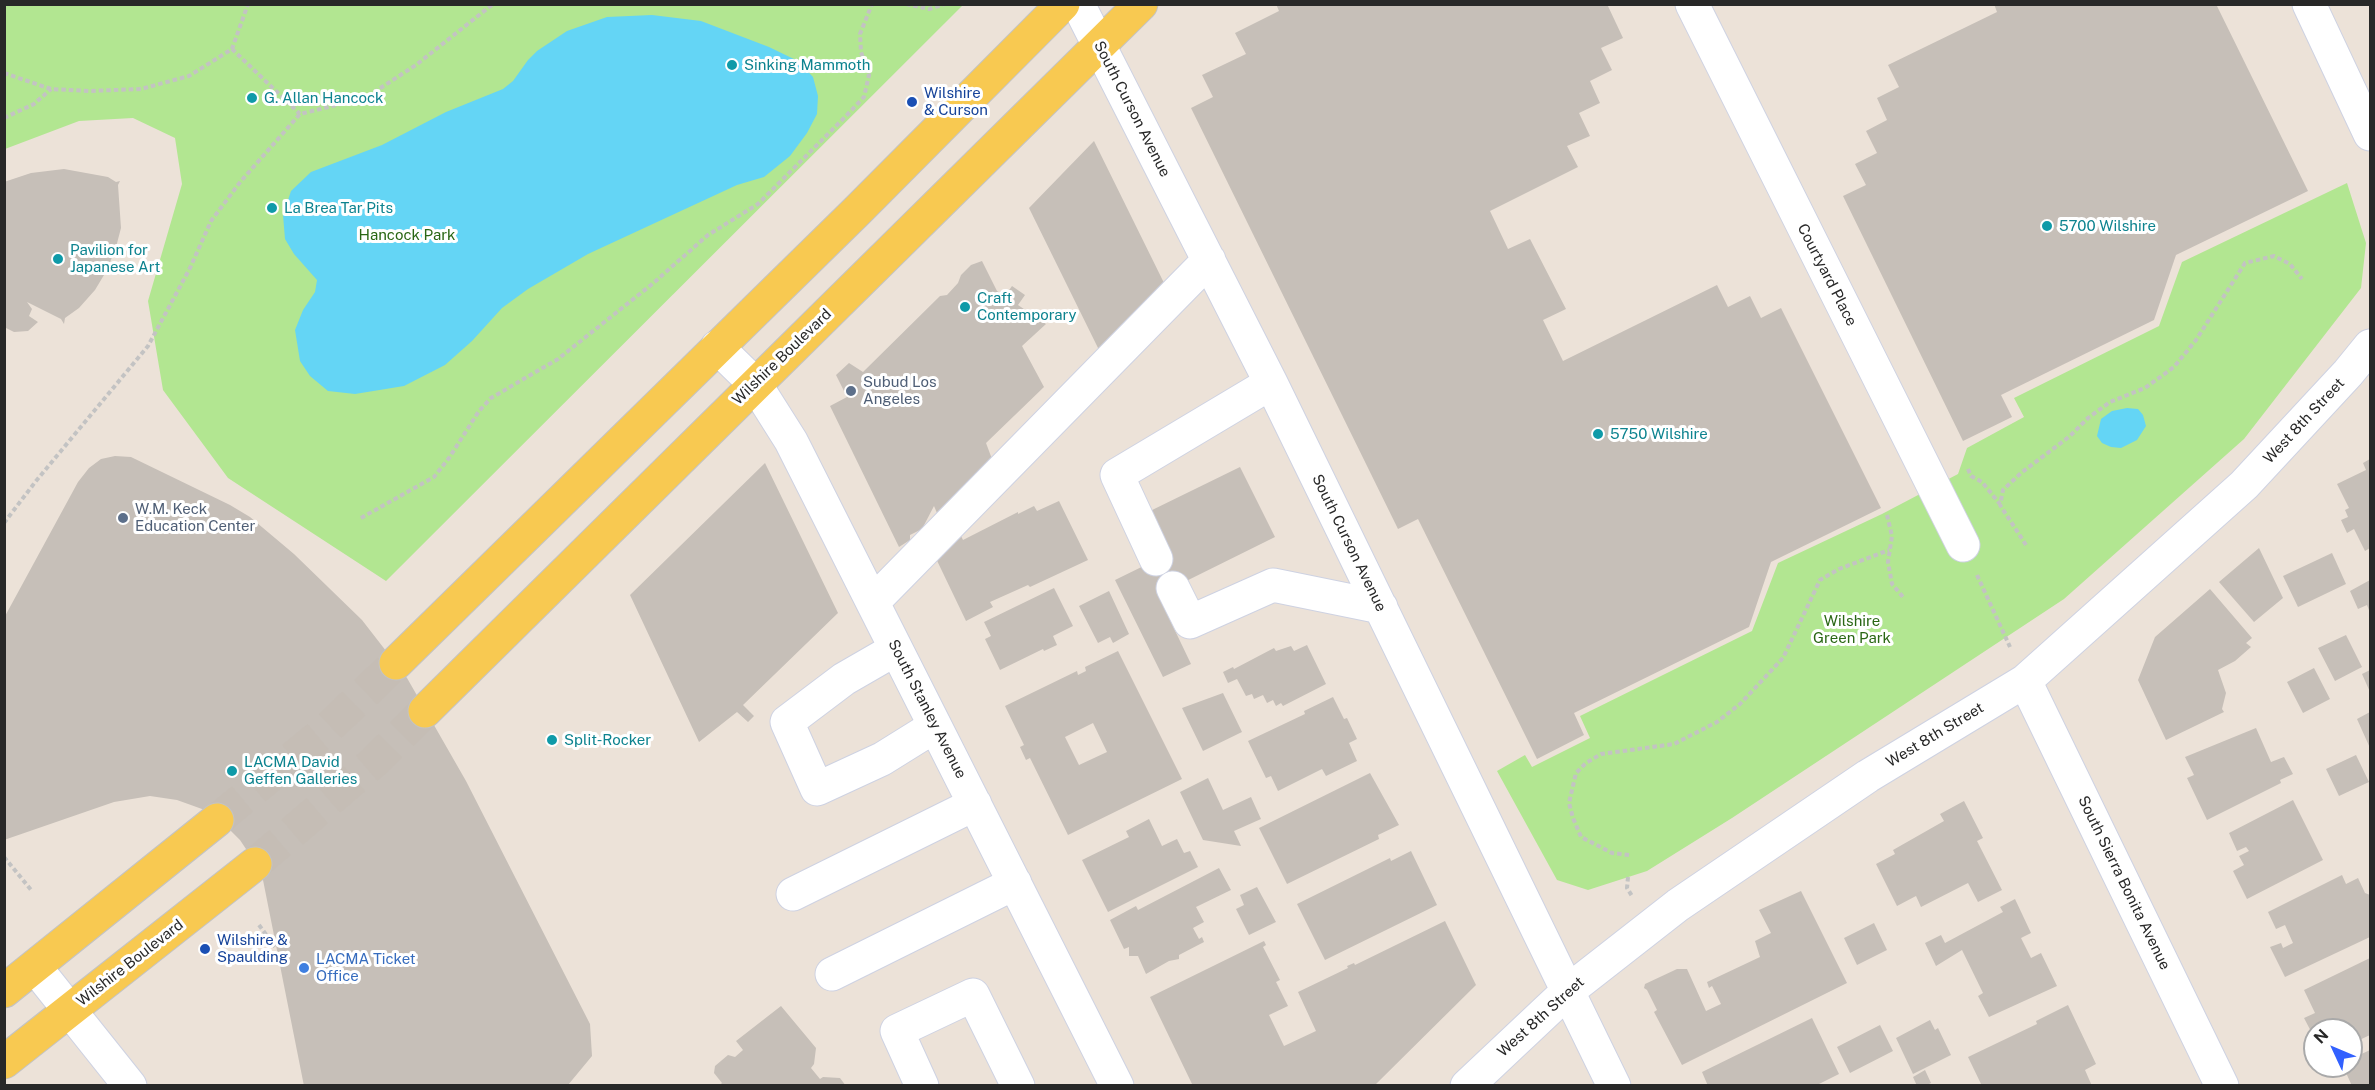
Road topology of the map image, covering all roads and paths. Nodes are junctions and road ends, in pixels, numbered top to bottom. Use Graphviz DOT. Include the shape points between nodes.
graph roads {
  1 [pos="248,4"];
  2 [pos="494,4"];
  3 [pos="872,4"];
  4 [pos="906,4"];
  5 [pos="945,4"];
  6 [pos="1063,4"];
  7 [pos="1078,4"];
  8 [pos="1141,4"];
  9 [pos="1692,4"];
  10 [pos="2309,4"];
  11 [pos="1099,45"];
  12 [pos="232,49"];
  13 [pos="4,73"];
  14 [pos="51,89"];
  15 [pos="300,114"];
  16 [pos="4,118"];
  17 [pos="2370,134"];
  18 [pos="1209,260"];
  19 [pos="2302,279"];
  20 [pos="717,346"];
  21 [pos="2370,346"];
  22 [pos="1271,383"];
  23 [pos="755,384"];
  24 [pos="1968,469"];
  25 [pos="2000,505"];
  26 [pos="1887,515"];
  27 [pos="361,518"];
  28 [pos="4,523"];
  29 [pos="1963,544"];
  30 [pos="2026,545"];
  31 [pos="1889,550"];
  32 [pos="1156,559"];
  33 [pos="1173,588"];
  34 [pos="1903,597"];
  35 [pos="873,602"];
  36 [pos="1381,607"];
  37 [pos="896,649"];
  38 [pos="396,663"];
  39 [pos="2025,681"];
  40 [pos="425,711"];
  41 [pos="935,726"];
  42 [pos="975,804"];
  43 [pos="217,820"];
  44 [pos="1629,855"];
  45 [pos="4,858"];
  46 [pos="255,864"];
  47 [pos="1015,883"];
  48 [pos="32,891"];
  49 [pos="793,894"];
  50 [pos="259,925"];
  51 [pos="276,948"];
  52 [pos="35,967"];
  53 [pos="832,974"];
  54 [pos="4,991"];
  55 [pos="1568,991"];
  56 [pos="70,1011"];
  57 [pos="4,1062"];
  58 [pos="130,1086"];
  59 [pos="922,1086"];
  60 [pos="1018,1086"];
  61 [pos="1117,1086"];
  62 [pos="1467,1086"];
  63 [pos="1614,1086"];
  64 [pos="2222,1086"];
  1 -- 12 [label="path"];
  2 -- 15 [label="path" via="416,65 365,98"];
  3 -- 27 [label="path" via="860,34 869,75 864,98 758,204 708,236 558,359 491,398 434,477"];
  4 -- 5 [label="path" via="929,9"];
  6 -- 20 [label="main road"];
  7 -- 11 [label="street, South Curson Avenue"];
  8 -- 11 [label="main road, Wilshire Boulevard"];
  9 -- 29 [label="street, Courtyard Place"];
  10 -- 17 [label="street"];
  11 -- 18 [label="street, South Curson Avenue"];
  11 -- 23 [label="main road, Wilshire Boulevard"];
  12 -- 14 [label="path" via="189,76 141,89"];
  12 -- 15 [label="path"];
  13 -- 14 [label="path"];
  14 -- 16 [label="path" via="34,104"];
  15 -- 28 [label="path" via="211,221 148,346"];
  18 -- 22 [label="street, South Curson Avenue"];
  18 -- 35 [label="street"];
  19 -- 25 [label="path" via="2290,264 2274,256 2245,263 2174,367 2145,388 2110,402 2088,418 2015,478 2003,490"];
  20 -- 23 [label="street, South Stanley Avenue"];
  20 -- 38 [label="main road"];
  21 -- 39 [label="street, West 8th Street" via="2244,485"];
  22 -- 32 [label="street" via="1117,475"];
  22 -- 36 [label="street, South Curson Avenue"];
  23 -- 35 [label="street, South Stanley Avenue" via="791,441"];
  23 -- 40 [label="main road, Wilshire Boulevard"];
  24 -- 25 [label="path"];
  25 -- 30 [label="path"];
  26 -- 31 [label="path" via="1892,536"];
  29 -- 39 [label="path"];
  31 -- 34 [label="path" via="1892,584"];
  31 -- 44 [label="path" via="1820,580 1783,658 1740,704 1717,722 1674,744 1601,754 1576,773 1569,803 1581,837 1612,853"];
  33 -- 36 [label="street" via="1190,622 1273,585"];
  35 -- 37 [label="street, South Stanley Avenue"];
  36 -- 55 [label="street, South Curson Avenue"];
  37 -- 41 [label="street, South Stanley Avenue"];
  37 -- 41 [label="street" via="844,679 787,722 817,789 882,759"];
  39 -- 55 [label="street, West 8th Street" via="1849,789 1678,905"];
  39 -- 64 [label="street, South Sierra Bonita Avenue"];
  41 -- 42 [label="street, South Stanley Avenue"];
  42 -- 47 [label="street, South Stanley Avenue"];
  42 -- 49 [label="street"];
  43 -- 52 [label="main road"];
  45 -- 48 [label="path"];
  46 -- 56 [label="main road, Wilshire Boulevard"];
  47 -- 53 [label="street"];
  47 -- 61 [label="street, South Stanley Avenue"];
  50 -- 51 [label="path"];
  52 -- 54 [label="main road"];
  52 -- 56 [label="street"];
  55 -- 62 [label="street, West 8th Street"];
  55 -- 63 [label="street, South Curson Avenue"];
  56 -- 57 [label="main road, Wilshire Boulevard"];
  56 -- 58 [label="street"];
  59 -- 60 [label="street" via="897,1031 973,994"];
}
